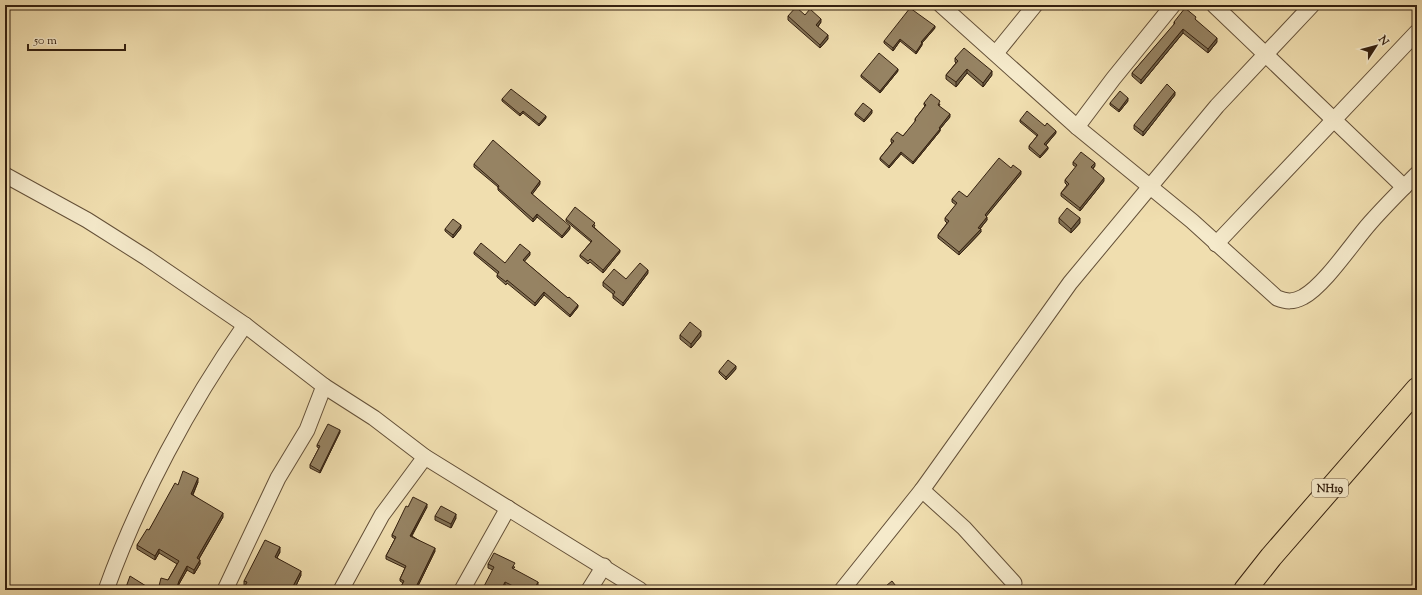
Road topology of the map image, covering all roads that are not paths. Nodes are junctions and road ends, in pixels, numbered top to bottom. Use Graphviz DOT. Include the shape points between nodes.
graph roads {
  1 [pos="941,5"];
  2 [pos="1035,5"];
  3 [pos="1173,5"];
  4 [pos="1214,5"];
  5 [pos="1312,5"];
  6 [pos="1417,32"];
  7 [pos="996,53"];
  8 [pos="1265,54"];
  9 [pos="1334,121"];
  10 [pos="1078,126"];
  11 [pos="1417,174"];
  12 [pos="5,175"];
  13 [pos="1150,185"];
  14 [pos="1404,187"];
  15 [pos="1216,244"];
  16 [pos="245,325"];
  17 [pos="324,386"];
  18 [pos="1417,389"];
  19 [pos="425,457"];
  20 [pos="922,490"];
  21 [pos="508,508"];
  22 [pos="604,566"];
  23 [pos="1014,588"];
  24 [pos="106,590"];
  25 [pos="225,590"];
  26 [pos="341,590"];
  27 [pos="462,590"];
  28 [pos="589,590"];
  29 [pos="640,590"];
  30 [pos="842,590"];
  31 [pos="1245,590"];
  1 -- 7 [label="street"];
  2 -- 7 [label="street"];
  3 -- 10 [label="street"];
  4 -- 8 [label="street"];
  5 -- 8 [label="street"];
  6 -- 9 [label="street"];
  7 -- 10 [label="street"];
  8 -- 9 [label="street"];
  8 -- 13 [label="street"];
  9 -- 14 [label="street"];
  9 -- 15 [label="street"];
  10 -- 13 [label="street"];
  11 -- 14 [label="street"];
  12 -- 16 [label="street" via="87,220"];
  13 -- 15 [label="street"];
  13 -- 20 [label="street" via="1070,283"];
  14 -- 15 [label="street" via="1370,222 1318,285 1294,301 1285,302 1277,298"];
  16 -- 17 [label="street"];
  16 -- 24 [label="street" via="173,443 122,544"];
  17 -- 19 [label="street" via="374,418"];
  17 -- 25 [label="street" via="307,430 278,478"];
  18 -- 31 [label="highway, NH19"];
  19 -- 21 [label="street"];
  19 -- 26 [label="street" via="382,515"];
  20 -- 23 [label="street" via="964,528"];
  20 -- 30 [label="street"];
  21 -- 22 [label="street"];
  21 -- 27 [label="street"];
  22 -- 28 [label="street"];
  22 -- 29 [label="street"];
}
